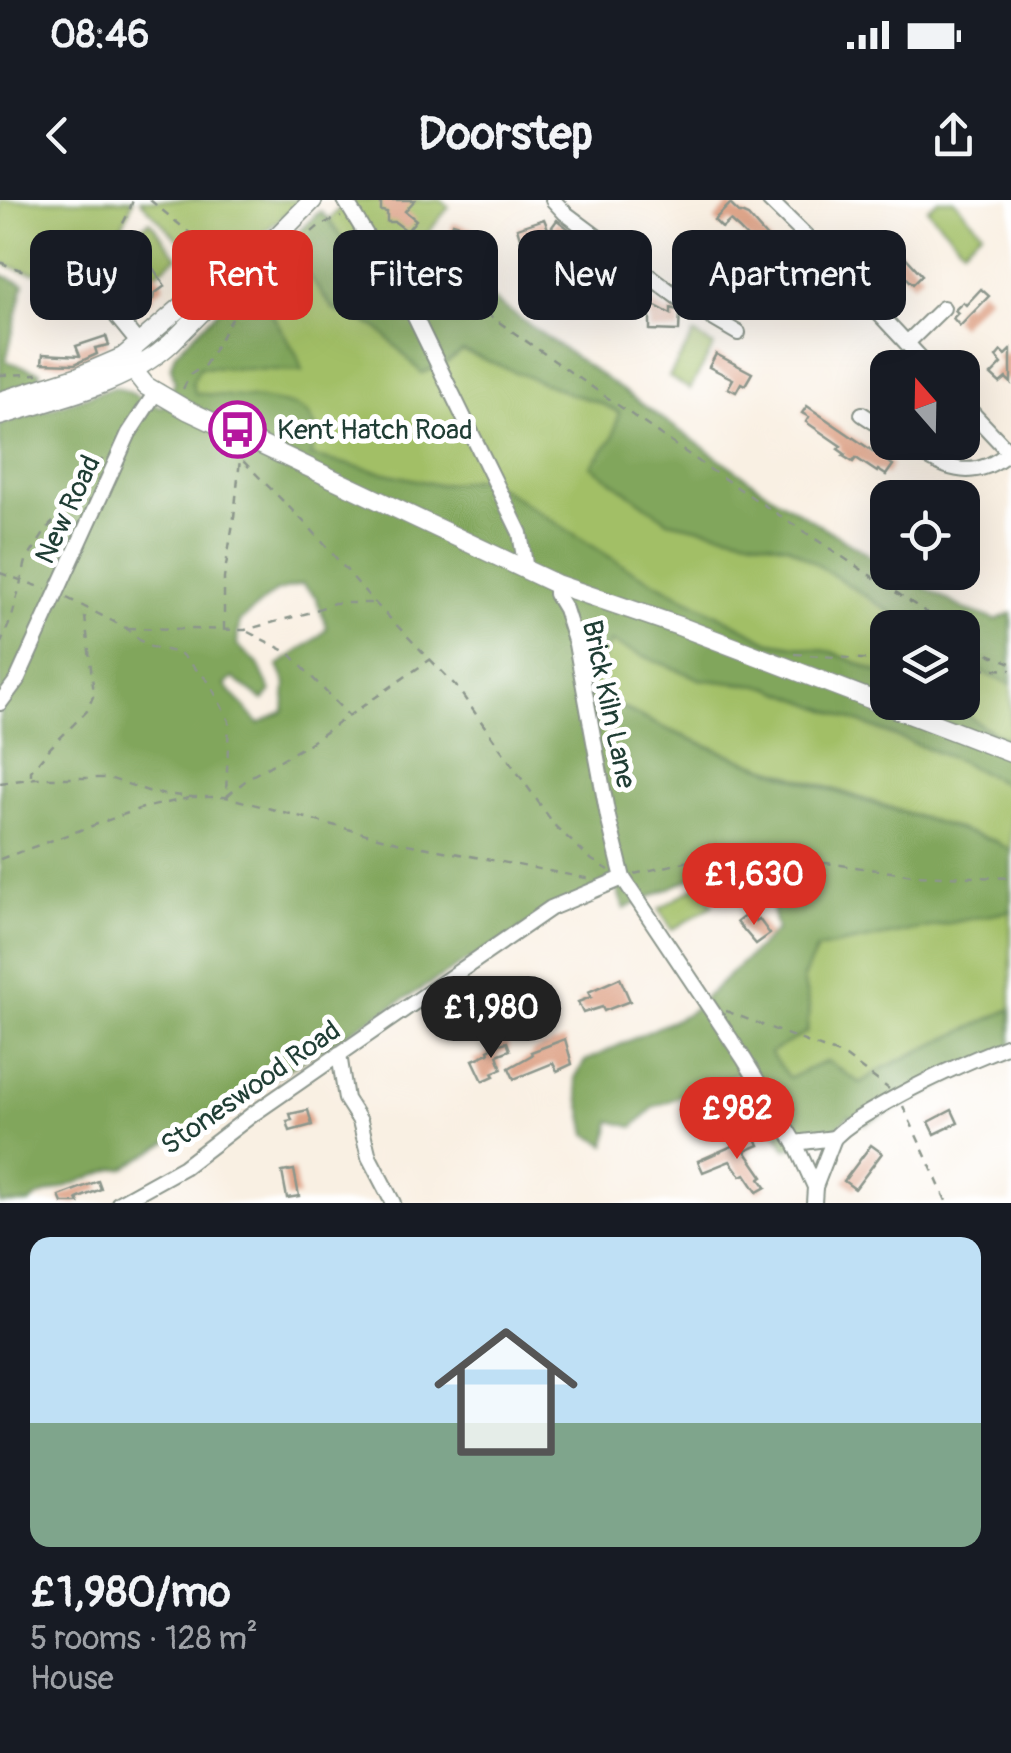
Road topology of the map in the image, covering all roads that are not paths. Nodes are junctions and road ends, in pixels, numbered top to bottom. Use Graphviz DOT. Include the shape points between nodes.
graph roads {
  1 [pos="311,200"];
  2 [pos="345,200"];
  3 [pos="553,200"];
  4 [pos="769,200"];
  5 [pos="942,308"];
  6 [pos="120,320"];
  7 [pos="738,333"];
  8 [pos="907,343"];
  9 [pos="913,350"];
  10 [pos="136,357"];
  11 [pos="159,392"];
  12 [pos="0,401"];
  13 [pos="862,414"];
  14 [pos="0,416"];
  15 [pos="870,419"];
  16 [pos="980,421"];
  17 [pos="935,460"];
  18 [pos="526,570"];
  19 [pos="556,584"];
  20 [pos="0,704"];
  21 [pos="1011,753"];
  22 [pos="616,880"];
  23 [pos="1011,1044"];
  24 [pos="340,1054"];
  25 [pos="834,1138"];
  26 [pos="796,1143"];
  27 [pos="815,1195"];
  28 [pos="119,1203"];
  29 [pos="393,1203"];
  1 -- 10 [label="main road"];
  1 -- 10 [label="main road" via="170,344"];
  2 -- 18 [label="street" via="410,307 520,532"];
  3 -- 7 [label="street" via="680,298"];
  4 -- 8 [label="street"];
  5 -- 8 [label="street"];
  6 -- 10 [label="street" via="135,338"];
  8 -- 9 [label="street"];
  10 -- 11 [label="main road"];
  10 -- 12 [label="main road"];
  10 -- 14 [label="main road" via="113,380"];
  11 -- 18 [label="main road"];
  11 -- 20 [label="street, New Road" via="130,433"];
  13 -- 15 [label="street"];
  16 -- 17 [label="street" via="1009,452 996,464 970,472"];
  18 -- 19 [label="main road"];
  19 -- 21 [label="main road"];
  19 -- 22 [label="street, Brick Kiln Lane" via="576,644"];
  22 -- 24 [label="street, Stoneswood Road" via="552,908"];
  22 -- 26 [label="street, Brick Kiln Lane"];
  23 -- 25 [label="street" via="954,1066"];
  24 -- 28 [label="street, Stoneswood Road" via="184,1167"];
  24 -- 29 [label="street" via="346,1099"];
  25 -- 26 [label="street"];
  25 -- 27 [label="street"];
  26 -- 27 [label="street, Brick Kiln Lane"];
}
